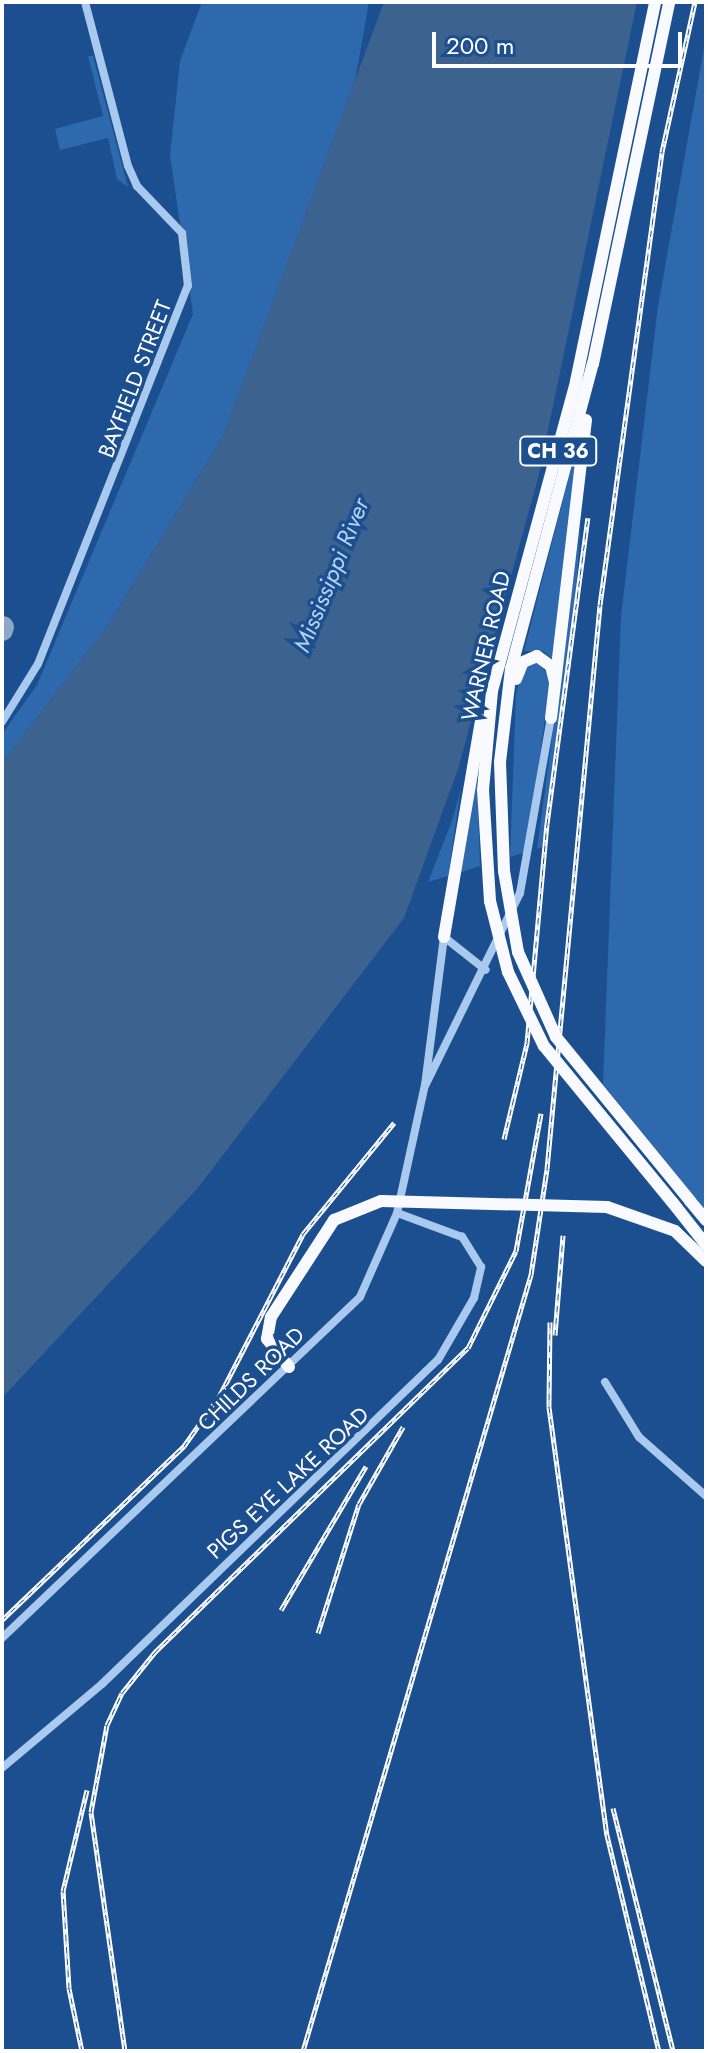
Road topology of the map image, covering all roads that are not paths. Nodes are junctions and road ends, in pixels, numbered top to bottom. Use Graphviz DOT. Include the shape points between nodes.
graph roads {
  1 [pos="85,2"];
  2 [pos="655,2"];
  3 [pos="669,2"];
  4 [pos="593,364"];
  5 [pos="504,636"];
  6 [pos="551,718"];
  7 [pos="2,722"];
  8 [pos="501,744"];
  9 [pos="444,937"];
  10 [pos="486,970"];
  11 [pos="425,1085"];
  12 [pos="397,1213"];
  13 [pos="706,1220"];
  14 [pos="706,1245"];
  15 [pos="706,1261"];
  16 [pos="289,1367"];
  17 [pos="605,1382"];
  18 [pos="706,1496"];
  19 [pos="2,1638"];
  20 [pos="2,1768"];
  1 -- 7 [label="street, BAYFIELD STREET" via="132,179 182,233 188,286 38,664"];
  2 -- 5 [label="highway, WARNER ROAD / CH 36" via="576,381"];
  3 -- 4 [label="highway, WARNER ROAD / CH 36"];
  4 -- 6 [label="highway"];
  4 -- 8 [label="highway, WARNER ROAD / CH 36" via="519,632"];
  5 -- 9 [label="highway" via="477,739"];
  5 -- 14 [label="highway, WARNER ROAD / CH 36, bridge" via="483,770 490,901 508,972 544,1046"];
  6 -- 8 [label="highway" via="554,672 543,658 530,657 518,671"];
  6 -- 10 [label="street, CHILDS ROAD" via="529,862"];
  8 -- 13 [label="highway, WARNER ROAD / CH 36, bridge" via="504,871 518,952 556,1037"];
  9 -- 10 [label="street"];
  9 -- 11 [label="street, CHILDS ROAD"];
  10 -- 11 [label="street, CHILDS ROAD"];
  11 -- 12 [label="street, CHILDS ROAD"];
  12 -- 16 [label="street, CHILDS ROAD" via="360,1297"];
  12 -- 20 [label="street, PIGS EYE LAKE ROAD" via="462,1237 481,1267 474,1298 438,1360 102,1684"];
  15 -- 16 [label="highway, bridge" via="675,1231 619,1208 381,1201 334,1220 271,1317 267,1339"];
  16 -- 19 [label="street, CHILDS ROAD"];
  17 -- 18 [label="street" via="639,1437"];
}
